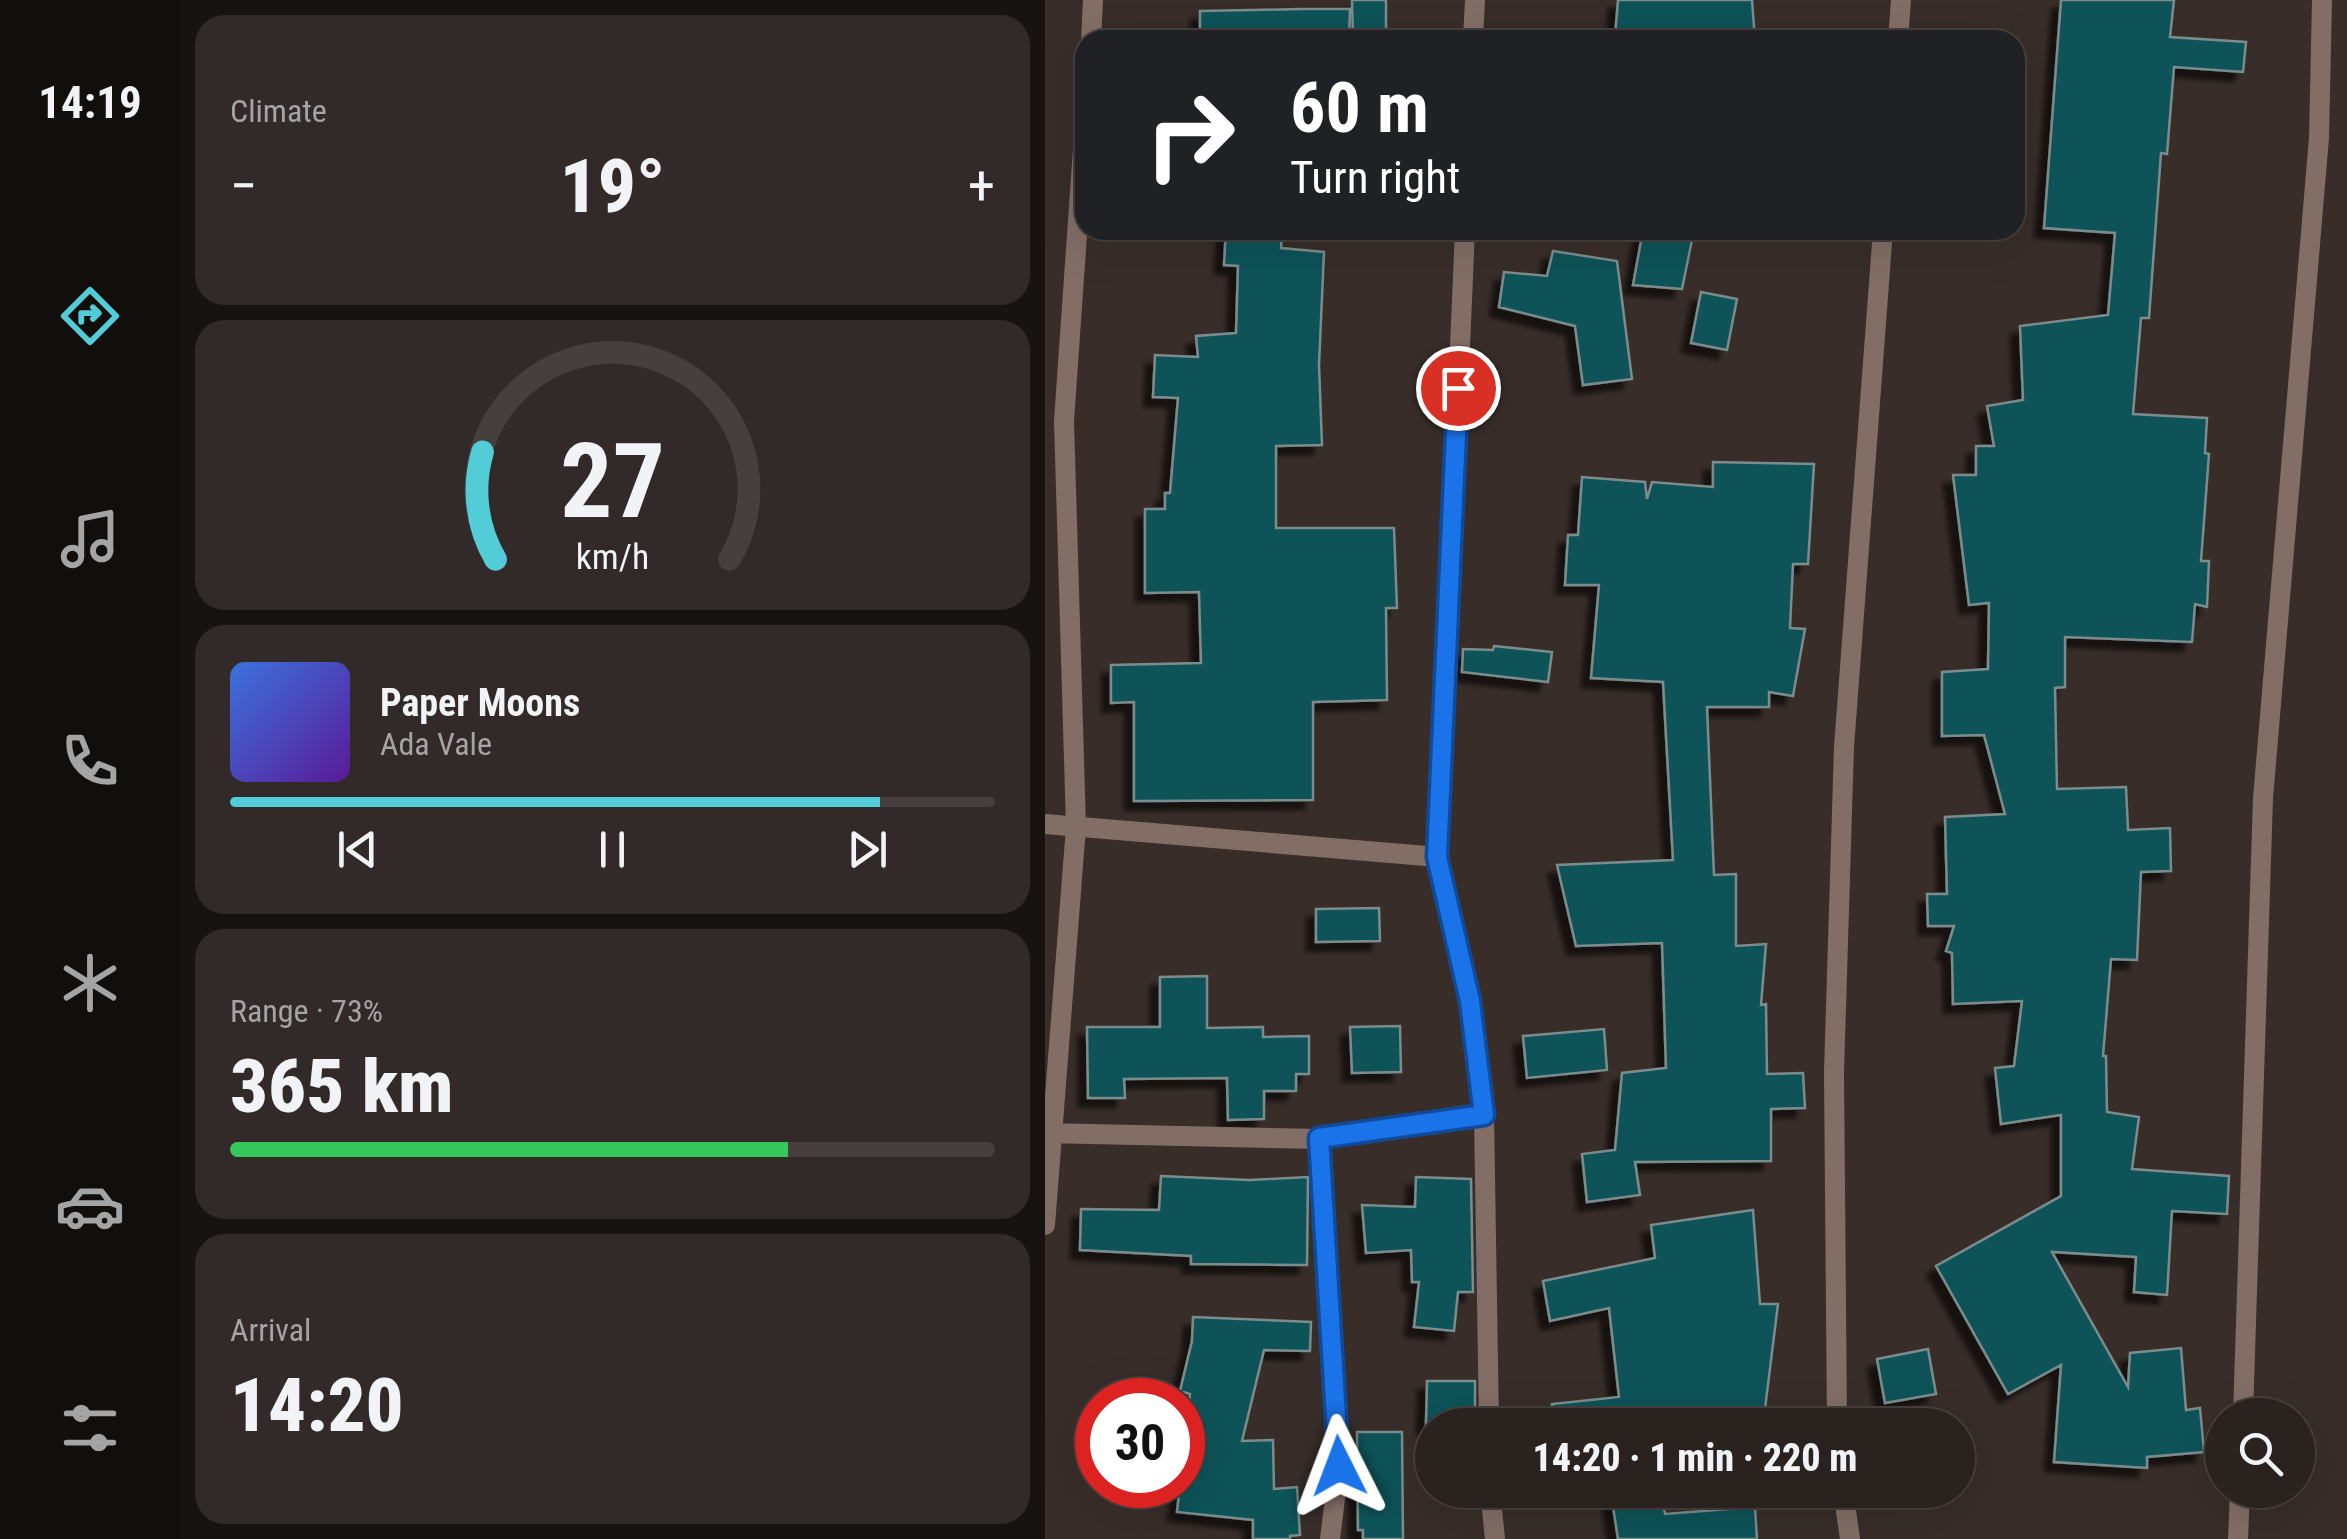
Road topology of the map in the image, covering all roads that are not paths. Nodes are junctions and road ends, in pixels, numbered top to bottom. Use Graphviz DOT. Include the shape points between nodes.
graph roads {
  1 [pos="1093,0"];
  2 [pos="1475,0"];
  3 [pos="1901,0"];
  4 [pos="2321,0"];
  5 [pos="1092,30"];
  6 [pos="1474,30"];
  7 [pos="1899,30"];
  8 [pos="1075,217"];
  9 [pos="1465,240"];
  10 [pos="1882,240"];
  11 [pos="1054,420"];
  12 [pos="1045,824"];
  13 [pos="1076,827"];
  14 [pos="1437,857"];
  15 [pos="1484,1115"];
  16 [pos="1047,1133"];
  17 [pos="1319,1138"];
  18 [pos="1045,1225"];
  19 [pos="2244,1398"];
  20 [pos="1489,1408"];
  21 [pos="1837,1408"];
  22 [pos="1492,1508"];
  23 [pos="1846,1508"];
  24 [pos="2239,1508"];
  25 [pos="1330,1539"];
  26 [pos="1495,1539"];
  27 [pos="1850,1539"];
  28 [pos="2238,1539"];
  1 -- 5 [label="street"];
  2 -- 6 [label="street"];
  3 -- 7 [label="street"];
  4 -- 19 [label="street" via="2319,138 2263,798"];
  8 -- 11 [label="street"];
  9 -- 14 [label="street"];
  10 -- 21 [label="street" via="1845,747 1834,1072"];
  11 -- 13 [label="street"];
  12 -- 13 [label="street"];
  13 -- 14 [label="street"];
  13 -- 16 [label="street"];
  14 -- 15 [label="street" via="1470,1001"];
  15 -- 17 [label="street"];
  15 -- 20 [label="street"];
  16 -- 17 [label="street"];
  16 -- 18 [label="street"];
  17 -- 25 [label="street" via="1339,1466"];
  22 -- 26 [label="street"];
  23 -- 27 [label="street"];
  24 -- 28 [label="street"];
}
